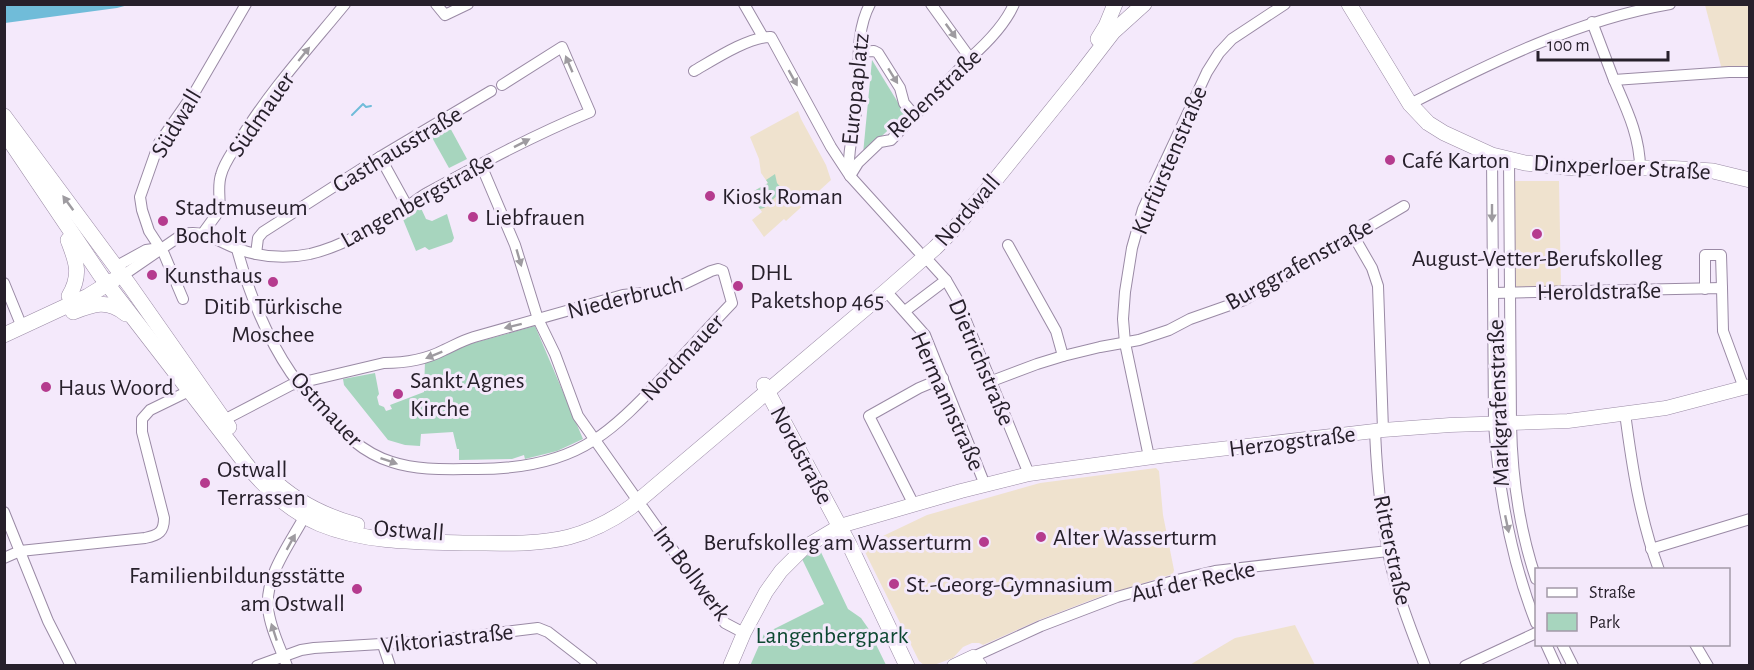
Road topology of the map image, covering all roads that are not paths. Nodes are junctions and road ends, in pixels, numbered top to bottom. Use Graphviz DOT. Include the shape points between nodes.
graph roads {
  1 [pos="246,4"];
  2 [pos="345,4"];
  3 [pos="436,4"];
  4 [pos="468,4"];
  5 [pos="744,4"];
  6 [pos="870,4"];
  7 [pos="931,4"];
  8 [pos="1014,4"];
  9 [pos="1115,4"];
  10 [pos="1126,4"];
  11 [pos="1285,4"];
  12 [pos="1349,4"];
  13 [pos="1670,4"];
  14 [pos="1143,5"];
  15 [pos="1655,6"];
  16 [pos="1592,22"];
  17 [pos="767,37"];
  18 [pos="860,52"];
  19 [pos="970,58"];
  20 [pos="694,71"];
  21 [pos="1749,72"];
  22 [pos="1614,80"];
  23 [pos="502,85"];
  24 [pos="491,91"];
  25 [pos="1410,104"];
  26 [pos="4,116"];
  27 [pos="915,116"];
  28 [pos="4,132"];
  29 [pos="1492,155"];
  30 [pos="380,157"];
  31 [pos="1509,159"];
  32 [pos="481,165"];
  33 [pos="1640,168"];
  34 [pos="850,176"];
  35 [pos="1749,180"];
  36 [pos="407,206"];
  37 [pos="1404,206"];
  38 [pos="58,214"];
  39 [pos="203,233"];
  40 [pos="1353,235"];
  41 [pos="1008,245"];
  42 [pos="160,248"];
  43 [pos="237,249"];
  44 [pos="1509,249"];
  45 [pos="1493,250"];
  46 [pos="256,254"];
  47 [pos="921,254"];
  48 [pos="711,271"];
  49 [pos="111,276"];
  50 [pos="945,280"];
  51 [pos="4,283"];
  52 [pos="1722,288"];
  53 [pos="1705,289"];
  54 [pos="886,291"];
  55 [pos="1494,293"];
  56 [pos="1511,293"];
  57 [pos="69,296"];
  58 [pos="183,299"];
  59 [pos="905,311"];
  60 [pos="538,320"];
  61 [pos="135,321"];
  62 [pos="29,324"];
  63 [pos="4,335"];
  64 [pos="1125,343"];
  65 [pos="1063,356"];
  66 [pos="943,378"];
  67 [pos="992,381"];
  68 [pos="298,382"];
  69 [pos="1747,387"];
  70 [pos="766,388"];
  71 [pos="189,391"];
  72 [pos="1625,414"];
  73 [pos="224,420"];
  74 [pos="1494,424"];
  75 [pos="1511,424"];
  76 [pos="1379,430"];
  77 [pos="595,440"];
  78 [pos="1149,457"];
  79 [pos="1029,474"];
  80 [pos="985,485"];
  81 [pos="638,501"];
  82 [pos="914,505"];
  83 [pos="307,511"];
  84 [pos="4,512"];
  85 [pos="1749,519"];
  86 [pos="840,526"];
  87 [pos="1651,549"];
  88 [pos="20,551"];
  89 [pos="1388,551"];
  90 [pos="4,558"];
  91 [pos="1658,568"];
  92 [pos="1535,576"];
  93 [pos="1535,620"];
  94 [pos="744,633"];
  95 [pos="1535,633"];
  96 [pos="383,645"];
  97 [pos="1546,646"];
  98 [pos="1563,646"];
  99 [pos="1696,646"];
  100 [pos="285,661"];
  101 [pos="977,661"];
  102 [pos="71,666"];
  103 [pos="257,666"];
  104 [pos="390,666"];
  105 [pos="592,666"];
  106 [pos="730,666"];
  107 [pos="907,666"];
  108 [pos="954,666"];
  109 [pos="1425,666"];
  110 [pos="1465,666"];
  111 [pos="1556,666"];
  112 [pos="1573,666"];
  113 [pos="1708,666"];
  1 -- 42 [label="street, Südwall" via="196,90 159,143 146,179 140,197 142,210"];
  39 -- 2 [label="street, Südmauer, one-way" via="219,211 220,177 244,132"];
  3 -- 4 [label="street" via="445,15"];
  5 -- 17 [label="street, Dietrichstraße"];
  6 -- 18 [label="street, Europaplatz" via="860,29"];
  7 -- 19 [label="street, one-way"];
  8 -- 19 [label="street, Rebenstraße" via="991,38"];
  9 -- 47 [label="main road, Nordwall" via="1089,51"];
  10 -- 14 [label="main road"];
  11 -- 64 [label="street, Kurfürstenstraße" via="1232,39 1207,72 1143,209 1125,292"];
  12 -- 25 [label="main road, Dinxperloer Straße"];
  13 -- 15 [label="street"];
  14 -- 47 [label="main road, Nordwall" via="1113,32 953,230"];
  15 -- 16 [label="street"];
  16 -- 22 [label="street"];
  16 -- 25 [label="street" via="1542,41"];
  17 -- 20 [label="street" via="723,54"];
  17 -- 34 [label="street, Dietrichstraße, one-way"];
  18 -- 27 [label="street, one-way" via="878,53"];
  18 -- 34 [label="street, Europaplatz" via="857,107 848,158"];
  19 -- 27 [label="street, Rebenstraße"];
  21 -- 22 [label="street"];
  22 -- 33 [label="street" via="1632,122"];
  32 -- 23 [label="street, Langenbergstraße, one-way" via="590,112 562,47"];
  24 -- 30 [label="street, Gasthausstraße"];
  25 -- 29 [label="main road, Dinxperloer Straße" via="1444,133"];
  49 -- 26 [label="main road, one-way"];
  27 -- 34 [label="street, Rebenstraße" via="891,140 880,142 863,157"];
  28 -- 38 [label="main road"];
  29 -- 31 [label="main road, Dinxperloer Straße"];
  29 -- 45 [label="street, Markgrafenstraße, one-way"];
  30 -- 36 [label="street"];
  30 -- 46 [label="street, Gasthausstraße" via="263,232"];
  31 -- 33 [label="main road, Dinxperloer Straße" via="1574,168"];
  31 -- 44 [label="street, Markgrafenstraße"];
  32 -- 36 [label="street, Langenbergstraße"];
  32 -- 60 [label="street, Im Bollwerk, one-way" via="515,245"];
  33 -- 35 [label="main road, Dinxperloer Straße" via="1713,171"];
  34 -- 47 [label="street, Dietrichstraße"];
  36 -- 46 [label="street, Langenbergstraße" via="349,240 311,254"];
  37 -- 40 [label="street, Burggrafenstraße"];
  38 -- 49 [label="main road" via="77,231"];
  38 -- 57 [label="main road" via="78,270"];
  39 -- 42 [label="street" via="183,234"];
  39 -- 43 [label="street, Langenbergstraße"];
  40 -- 64 [label="street, Burggrafenstraße" via="1244,300"];
  40 -- 76 [label="street, Ritterstraße" via="1378,286"];
  41 -- 65 [label="street" via="1056,331"];
  42 -- 49 [label="street" via="146,250"];
  42 -- 58 [label="street, Südwall"];
  43 -- 46 [label="street, Langenbergstraße"];
  43 -- 68 [label="street, Ostmauer" via="268,333"];
  44 -- 45 [label="street"];
  44 -- 56 [label="street, Markgrafenstraße"];
  45 -- 55 [label="street, Markgrafenstraße"];
  47 -- 50 [label="street, Dietrichstraße"];
  47 -- 54 [label="main road, Nordwall"];
  47 -- 70 [label="main road, Nordwall"];
  48 -- 60 [label="street, Niederbruch" via="663,291 623,295"];
  48 -- 77 [label="street, Nordmauer" via="723,271 732,303 645,396"];
  49 -- 57 [label="main road"];
  49 -- 61 [label="main road, Ostwall"];
  49 -- 62 [label="main road" via="88,296"];
  49 -- 73 [label="main road, Ostwall" via="179,357"];
  50 -- 59 [label="street"];
  50 -- 67 [label="street, Dietrichstraße" via="962,308"];
  51 -- 62 [label="street"];
  52 -- 53 [label="street, Heroldstraße"];
  52 -- 53 [label="street" via="1721,255 1705,255"];
  52 -- 69 [label="street" via="1723,331"];
  53 -- 56 [label="street, Heroldstraße"];
  54 -- 59 [label="street, Hermannstraße"];
  54 -- 70 [label="main road, Nordwall"];
  55 -- 56 [label="street, Heroldstraße"];
  55 -- 74 [label="street, Markgrafenstraße"];
  56 -- 75 [label="street, Markgrafenstraße"];
  57 -- 62 [label="main road"];
  59 -- 66 [label="street, Hermannstraße" via="925,335"];
  60 -- 68 [label="street, Niederbruch, one-way" via="458,342 424,359 384,363"];
  60 -- 77 [label="street, Im Bollwerk" via="578,416"];
  61 -- 62 [label="main road, Ostwall" via="119,308 100,304"];
  61 -- 71 [label="main road, Ostwall"];
  62 -- 63 [label="main road"];
  64 -- 65 [label="street, Burggrafenstraße"];
  64 -- 78 [label="street, Kurfürstenstraße"];
  65 -- 67 [label="street, Burggrafenstraße"];
  66 -- 80 [label="street, Hermannstraße"];
  66 -- 82 [label="street" via="869,416"];
  67 -- 79 [label="street, Dietrichstraße"];
  68 -- 73 [label="street, Niederbruch"];
  68 -- 77 [label="street, Ostmauer, one-way" via="355,442 377,456 407,466 529,466 569,454"];
  69 -- 72 [label="street, Herzogstraße" via="1666,408"];
  70 -- 81 [label="main road, Ostwall"];
  70 -- 86 [label="main road, Nordstraße"];
  71 -- 83 [label="main road, Ostwall" via="261,482 280,500"];
  71 -- 88 [label="street" via="150,410 142,419 164,518 159,534"];
  72 -- 75 [label="street, Herzogstraße"];
  72 -- 87 [label="street" via="1639,504"];
  73 -- 83 [label="main road, Ostwall" via="263,471"];
  74 -- 75 [label="street, Herzogstraße"];
  74 -- 76 [label="street, Herzogstraße"];
  74 -- 93 [label="street, Markgrafenstraße, one-way" via="1505,517"];
  75 -- 92 [label="street, Markgrafenstraße" via="1518,504"];
  76 -- 78 [label="street, Herzogstraße"];
  76 -- 89 [label="street, Ritterstraße" via="1381,498"];
  77 -- 81 [label="street, Im Bollwerk"];
  78 -- 79 [label="street, Herzogstraße"];
  79 -- 80 [label="street, Herzogstraße"];
  80 -- 82 [label="street, Herzogstraße"];
  81 -- 83 [label="main road, Ostwall" via="588,531 554,540 512,543 372,537 333,529"];
  81 -- 94 [label="street, Im Bollwerk" via="725,623"];
  82 -- 86 [label="street, Herzogstraße"];
  100 -- 83 [label="street, one-way" via="268,606 271,582"];
  84 -- 88 [label="street"];
  85 -- 87 [label="street"];
  86 -- 94 [label="street, Herzogstraße" via="805,547 781,571"];
  86 -- 107 [label="main road, Nordstraße"];
  87 -- 91 [label="street"];
  88 -- 90 [label="street"];
  88 -- 102 [label="street"];
  89 -- 101 [label="street, Auf der Recke" via="1215,571 1177,580 1117,597 1041,626"];
  89 -- 109 [label="street, Ritterstraße"];
  94 -- 106 [label="street, Herzogstraße"];
  95 -- 110 [label="street"];
  96 -- 100 [label="street, Viktoriastraße" via="301,650"];
  96 -- 104 [label="street"];
  96 -- 105 [label="street, Viktoriastraße" via="538,628"];
  97 -- 111 [label="street"];
  98 -- 112 [label="street"];
  99 -- 113 [label="street"];
  100 -- 103 [label="street, Viktoriastraße"];
  101 -- 108 [label="street"];
}
